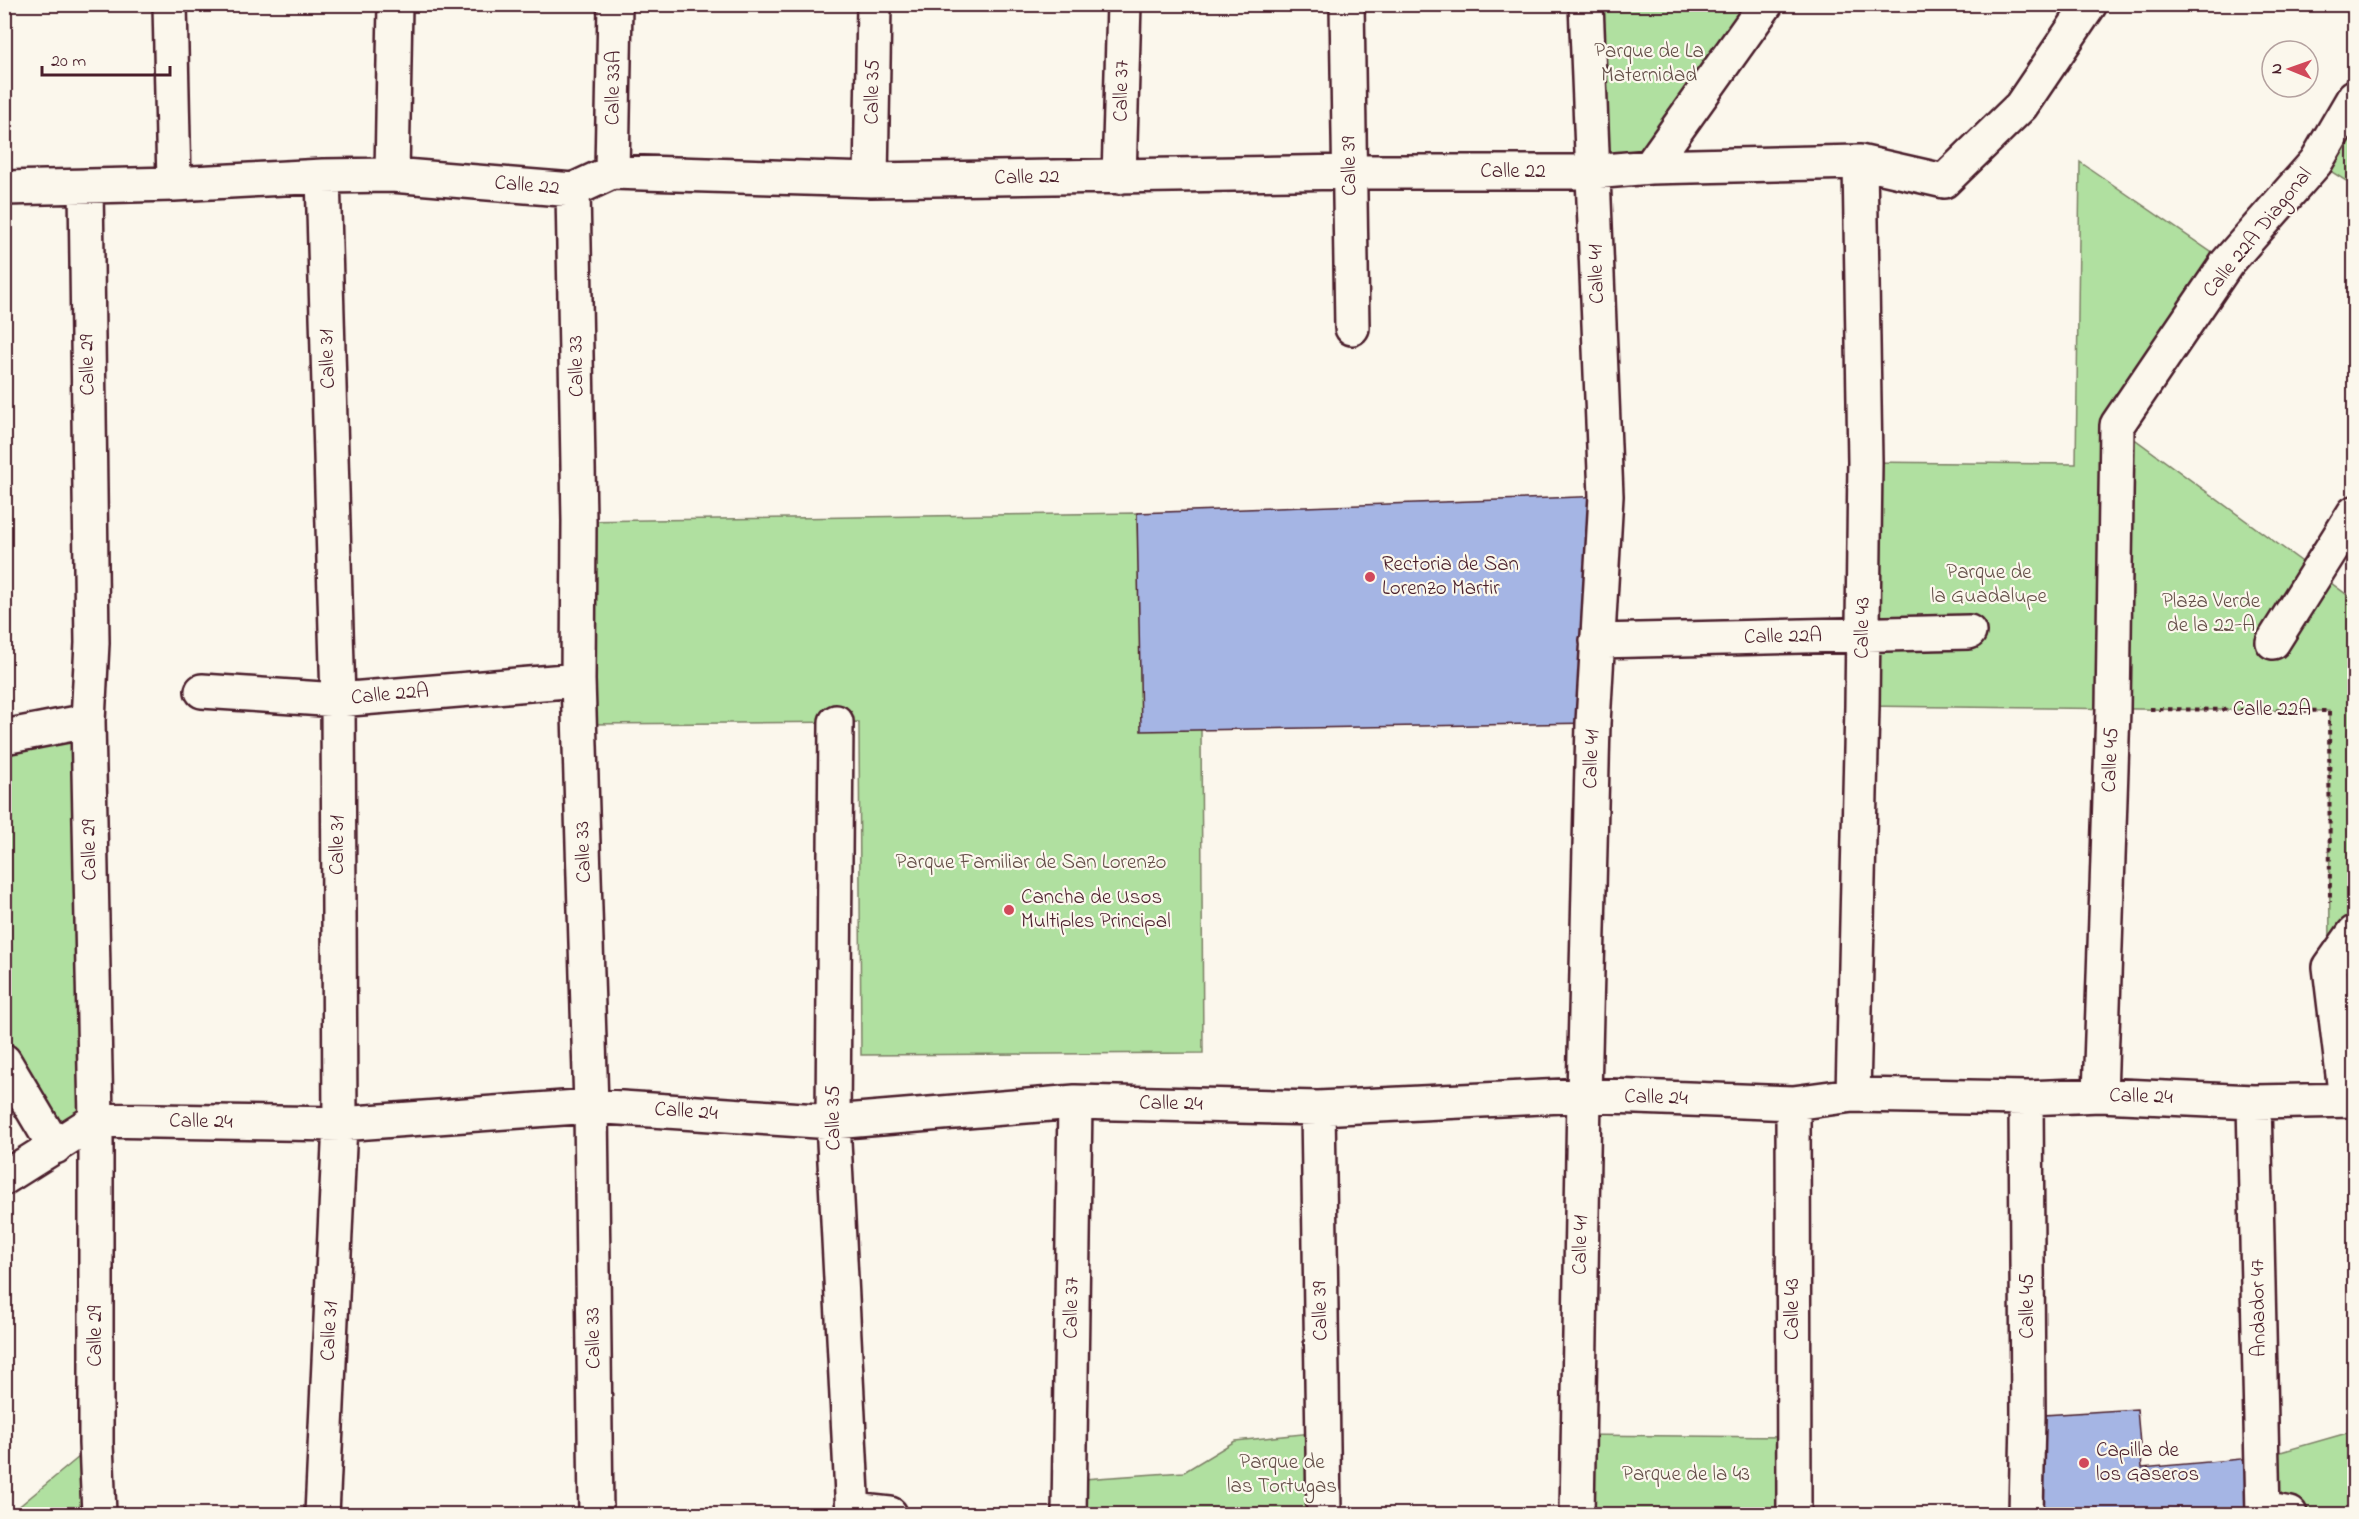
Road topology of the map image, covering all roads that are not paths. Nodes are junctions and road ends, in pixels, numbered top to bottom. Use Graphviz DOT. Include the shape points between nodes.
graph roads {
  1 [pos="170,4"];
  2 [pos="395,4"];
  3 [pos="615,4"];
  4 [pos="874,4"];
  5 [pos="1124,4"];
  6 [pos="1347,4"];
  7 [pos="1586,4"];
  8 [pos="1766,4"];
  9 [pos="2090,4"];
  10 [pos="2355,97"];
  11 [pos="1860,162"];
  12 [pos="1650,167"];
  13 [pos="612,172"];
  14 [pos="1350,172"];
  15 [pos="1593,172"];
  16 [pos="392,175"];
  17 [pos="323,176"];
  18 [pos="1119,177"];
  19 [pos="871,180"];
  20 [pos="174,184"];
  21 [pos="86,186"];
  22 [pos="4,188"];
  23 [pos="573,190"];
  24 [pos="1352,328"];
  25 [pos="2117,425"];
  26 [pos="2355,513"];
  27 [pos="1969,632"];
  28 [pos="1863,635"];
  29 [pos="1597,641"];
  30 [pos="2273,642"];
  31 [pos="578,680"];
  32 [pos="202,692"];
  33 [pos="338,700"];
  34 [pos="88,721"];
  35 [pos="836,722"];
  36 [pos="4,737"];
  37 [pos="2355,933"];
  38 [pos="4,1061"];
  39 [pos="1584,1095"];
  40 [pos="1853,1095"];
  41 [pos="2100,1095"];
  42 [pos="2026,1098"];
  43 [pos="2350,1100"];
  44 [pos="1075,1102"];
  45 [pos="2254,1102"];
  46 [pos="1793,1103"];
  47 [pos="591,1106"];
  48 [pos="1318,1108"];
  49 [pos="96,1120"];
  50 [pos="833,1122"];
  51 [pos="340,1124"];
  52 [pos="55,1147"];
  53 [pos="4,1178"];
  54 [pos="853,1512"];
  55 [pos="2273,1513"];
  56 [pos="99,1515"];
  57 [pos="322,1515"];
  58 [pos="596,1515"];
  59 [pos="890,1515"];
  60 [pos="1069,1515"];
  61 [pos="1324,1515"];
  62 [pos="1577,1515"];
  63 [pos="1794,1515"];
  64 [pos="2026,1515"];
  1 -- 20 [label="street"];
  2 -- 16 [label="street"];
  3 -- 13 [label="street, Calle 33A"];
  4 -- 19 [label="street, Calle 35"];
  5 -- 18 [label="street, Calle 37"];
  6 -- 14 [label="street, Calle 39"];
  7 -- 15 [label="street, Calle 41"];
  8 -- 12 [label="street"];
  9 -- 11 [label="street, Calle 22" via="2021,106 1944,181"];
  10 -- 25 [label="street, Calle 22A Diagonal" via="2316,162 2227,263"];
  11 -- 12 [label="street, Calle 22"];
  11 -- 28 [label="street, Calle 43" via="1865,462"];
  12 -- 15 [label="street, Calle 22"];
  13 -- 19 [label="street, Calle 22"];
  13 -- 23 [label="street, Calle 22"];
  14 -- 15 [label="street, Calle 22"];
  14 -- 18 [label="street, Calle 22"];
  14 -- 24 [label="street, Calle 39"];
  15 -- 29 [label="street, Calle 41" via="1606,496"];
  16 -- 17 [label="street, Calle 22"];
  16 -- 23 [label="street, Calle 22"];
  17 -- 20 [label="street, Calle 22"];
  17 -- 33 [label="street, Calle 31"];
  18 -- 19 [label="street, Calle 22"];
  20 -- 21 [label="street, Calle 22"];
  21 -- 22 [label="street, Calle 22"];
  21 -- 34 [label="street, Calle 29" via="92,643"];
  23 -- 31 [label="street, Calle 33"];
  25 -- 41 [label="street, Calle 45" via="2113,709"];
  26 -- 30 [label="street"];
  27 -- 28 [label="street, Calle 22A"];
  28 -- 29 [label="street, Calle 22A"];
  28 -- 40 [label="street, Calle 43"];
  29 -- 39 [label="street, Calle 41"];
  31 -- 33 [label="street, Calle 22A"];
  31 -- 47 [label="street, Calle 33"];
  32 -- 33 [label="street, Calle 22A"];
  33 -- 51 [label="street, Calle 31"];
  34 -- 36 [label="street"];
  34 -- 49 [label="street, Calle 29"];
  35 -- 50 [label="street, Calle 35"];
  37 -- 43 [label="street" via="2330,967"];
  38 -- 52 [label="street"];
  39 -- 46 [label="street, Calle 24"];
  39 -- 48 [label="street, Calle 24"];
  39 -- 62 [label="street, Calle 41"];
  40 -- 42 [label="street, Calle 24"];
  40 -- 46 [label="street, Calle 24"];
  41 -- 42 [label="street, Calle 24"];
  41 -- 45 [label="street, Calle 24"];
  42 -- 64 [label="street, Calle 45"];
  43 -- 45 [label="street, Calle 24"];
  44 -- 48 [label="street, Calle 24"];
  44 -- 50 [label="street, Calle 24"];
  44 -- 60 [label="street, Calle 37"];
  45 -- 55 [label="street, Andador 47"];
  46 -- 63 [label="street, Calle 43"];
  47 -- 50 [label="street, Calle 24"];
  47 -- 51 [label="street, Calle 24"];
  47 -- 58 [label="street, Calle 33"];
  48 -- 61 [label="street, Calle 39"];
  49 -- 51 [label="street, Calle 24"];
  49 -- 52 [label="street"];
  49 -- 56 [label="street, Calle 29"];
  50 -- 54 [label="street, Calle 35"];
  51 -- 57 [label="street, Calle 31"];
  52 -- 53 [label="street"];
  54 -- 59 [label="street"];
}
